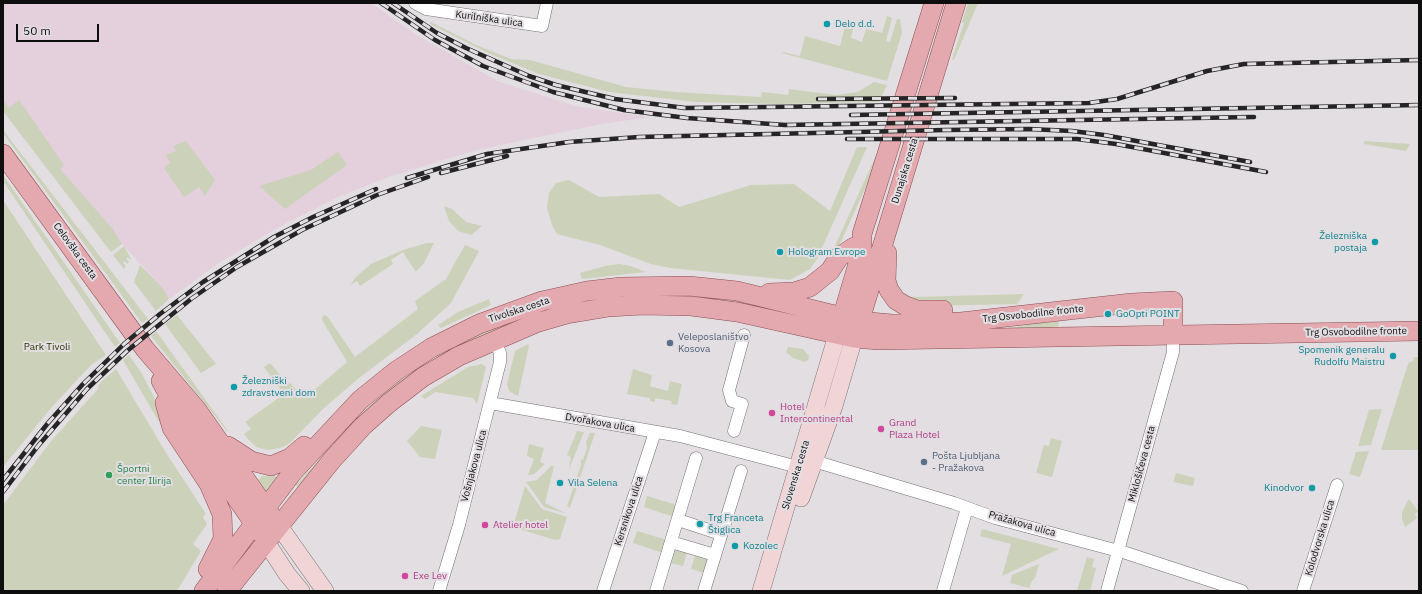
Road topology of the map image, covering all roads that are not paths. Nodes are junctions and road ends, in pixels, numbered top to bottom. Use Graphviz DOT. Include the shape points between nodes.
graph roads {
  1 [pos="415,3"];
  2 [pos="547,3"];
  3 [pos="934,3"];
  4 [pos="956,3"];
  5 [pos="3,154"];
  6 [pos="887,230"];
  7 [pos="858,240"];
  8 [pos="737,291"];
  9 [pos="781,302"];
  10 [pos="982,320"];
  11 [pos="848,328"];
  12 [pos="1419,331"];
  13 [pos="744,335"];
  14 [pos="1173,336"];
  15 [pos="495,340"];
  16 [pos="145,349"];
  17 [pos="166,390"];
  18 [pos="490,403"];
  19 [pos="734,431"];
  20 [pos="329,432"];
  21 [pos="655,432"];
  22 [pos="219,440"];
  23 [pos="696,458"];
  24 [pos="804,462"];
  25 [pos="741,472"];
  26 [pos="1337,485"];
  27 [pos="266,508"];
  28 [pos="967,508"];
  29 [pos="678,520"];
  30 [pos="254,524"];
  31 [pos="279,526"];
  32 [pos="722,534"];
  33 [pos="266,542"];
  34 [pos="671,542"];
  35 [pos="1118,551"];
  36 [pos="715,555"];
  37 [pos="195,591"];
  38 [pos="204,591"];
  39 [pos="227,591"];
  40 [pos="301,591"];
  41 [pos="325,591"];
  42 [pos="439,591"];
  43 [pos="603,591"];
  44 [pos="656,591"];
  45 [pos="704,591"];
  46 [pos="761,591"];
  47 [pos="770,591"];
  48 [pos="943,591"];
  49 [pos="1107,591"];
  50 [pos="1242,591"];
  51 [pos="1303,591"];
  1 -- 2 [label="street, Kurilniška ulica" via="426,9 542,26"];
  3 -- 7 [label="main road"];
  4 -- 6 [label="main road, Dunajska cesta"];
  5 -- 16 [label="main road, Celovška cesta"];
  6 -- 10 [label="main road" via="886,281 896,300 910,308 947,310"];
  6 -- 11 [label="main road, Dunajska cesta"];
  7 -- 8 [label="main road" via="839,257 822,279 802,290 777,293"];
  7 -- 9 [label="main road" via="841,273 825,288 806,298"];
  7 -- 11 [label="main road" via="862,250"];
  8 -- 9 [label="main road, Tivolska cesta"];
  8 -- 20 [label="main road, Tivolska cesta" via="689,286 621,287 565,296 512,311 479,324 410,361 360,400"];
  9 -- 11 [label="main road, Tivolska cesta"];
  10 -- 11 [label="main road, Trg Osvobodilne fronte"];
  10 -- 14 [label="main road, Trg Osvobodilne fronte" via="1132,303 1173,301"];
  11 -- 14 [label="main road, Trg Osvobodilne fronte" via="908,340"];
  11 -- 15 [label="main road, Tivolska cesta" via="723,310 642,304 567,314 536,323"];
  11 -- 24 [label="street, Slovenska cesta" via="834,406"];
  12 -- 14 [label="main road, Trg Osvobodilne fronte"];
  13 -- 19 [label="street" via="729,390 732,401 742,404"];
  14 -- 35 [label="street, Miklošičeva cesta" via="1173,352"];
  15 -- 18 [label="street, Vošnjakova ulica" via="500,362"];
  15 -- 31 [label="main road, Tivolska cesta" via="440,366 378,412 346,444"];
  16 -- 17 [label="main road, Celovška cesta"];
  16 -- 22 [label="main road, Celovška cesta"];
  17 -- 30 [label="main road, Celovška cesta"];
  17 -- 37 [label="main road" via="165,403 172,428 209,484 219,504 224,524 223,539 218,552"];
  18 -- 21 [label="street, Dvořakova ulica"];
  18 -- 42 [label="street, Vošnjakova ulica" via="459,525"];
  20 -- 22 [label="main road" via="311,439 290,458 271,466 251,461"];
  20 -- 27 [label="main road, Tivolska cesta" via="292,473"];
  21 -- 24 [label="street, Dvořakova ulica" via="756,455"];
  21 -- 43 [label="street, Kersnikova ulica"];
  22 -- 27 [label="main road, Celovška cesta"];
  23 -- 29 [label="street"];
  24 -- 28 [label="street, Pražakova ulica"];
  24 -- 46 [label="street, Slovenska cesta"];
  24 -- 47 [label="street, Slovenska cesta"];
  25 -- 32 [label="street"];
  26 -- 51 [label="street, Kolodvorska ulica"];
  27 -- 30 [label="main road, Tivolska cesta"];
  27 -- 31 [label="main road, Celovška cesta"];
  28 -- 35 [label="street, Pražakova ulica"];
  28 -- 48 [label="street"];
  29 -- 32 [label="street"];
  29 -- 34 [label="street"];
  30 -- 33 [label="main road, Celovška cesta"];
  30 -- 38 [label="main road, Tivolska cesta"];
  31 -- 33 [label="main road, Tivolska cesta"];
  31 -- 41 [label="street"];
  32 -- 36 [label="street"];
  33 -- 39 [label="main road, Tivolska cesta"];
  33 -- 40 [label="street"];
  34 -- 36 [label="street"];
  34 -- 44 [label="street"];
  35 -- 49 [label="street, Miklošičeva cesta"];
  35 -- 50 [label="street, Pražakova ulica"];
  36 -- 45 [label="street"];
}
